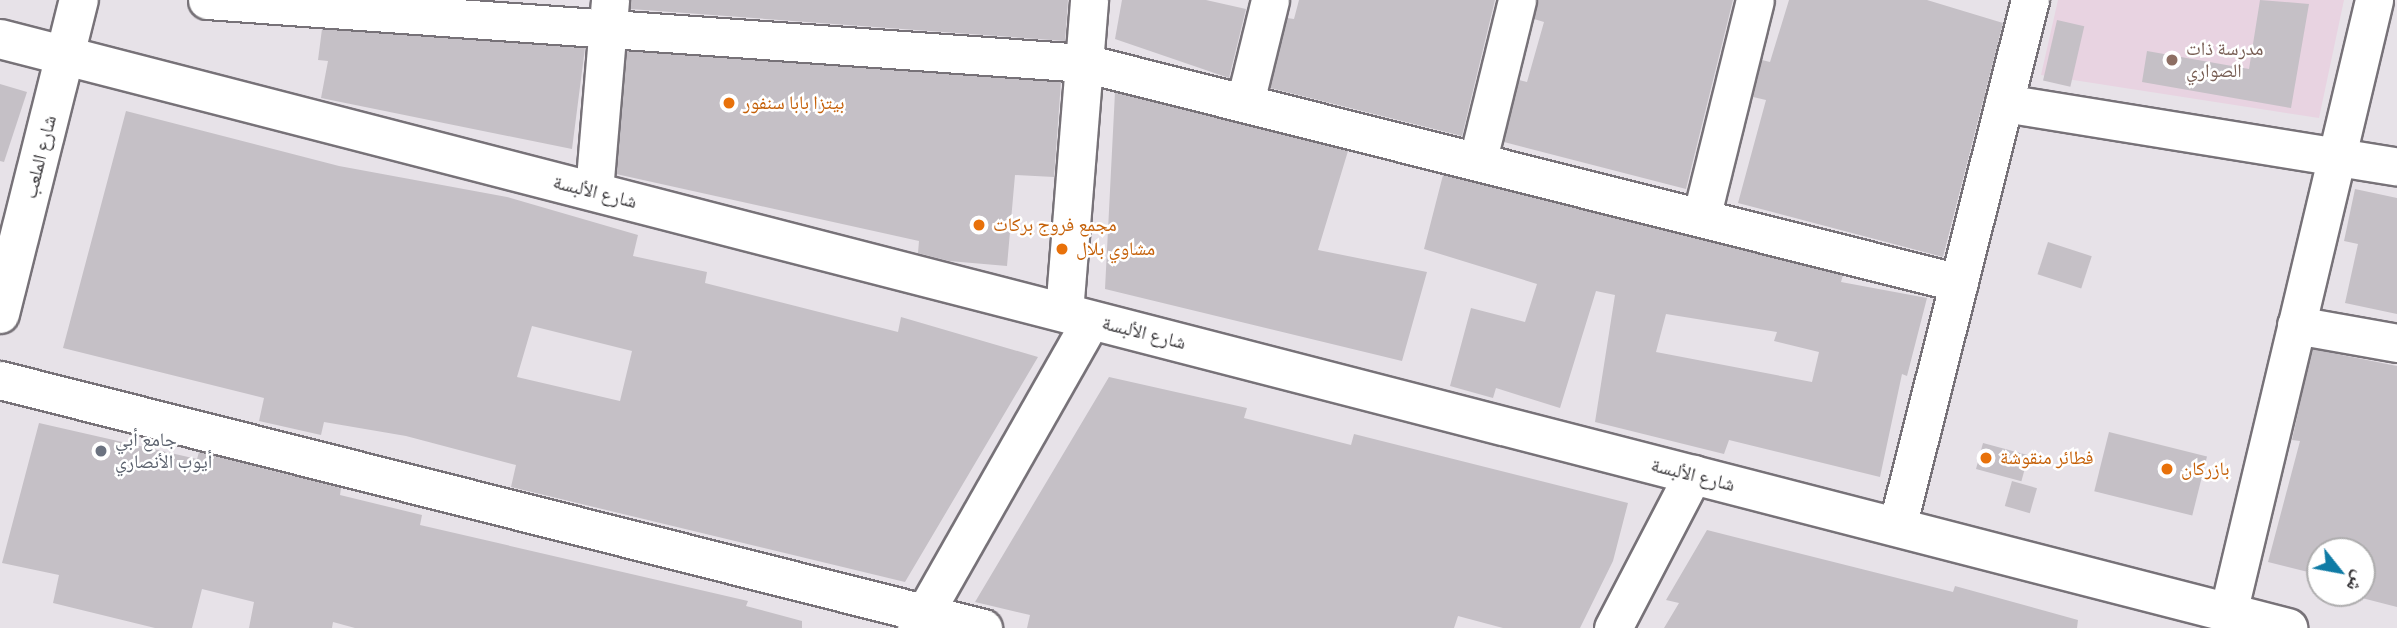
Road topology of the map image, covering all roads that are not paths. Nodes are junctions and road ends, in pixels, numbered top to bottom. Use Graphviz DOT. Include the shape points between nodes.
graph roads {
  1 [pos="79,0"];
  2 [pos="207,0"];
  3 [pos="1089,0"];
  4 [pos="1270,0"];
  5 [pos="1517,0"];
  6 [pos="1755,0"];
  7 [pos="2030,0"];
  8 [pos="2374,0"];
  9 [pos="609,17"];
  10 [pos="0,39"];
  11 [pos="65,55"];
  12 [pos="1084,63"];
  13 [pos="1245,102"];
  14 [pos="2004,103"];
  15 [pos="2337,157"];
  16 [pos="1478,159"];
  17 [pos="2397,167"];
  18 [pos="594,191"];
  19 [pos="1702,214"];
  20 [pos="1959,283"];
  21 [pos="0,314"];
  22 [pos="1078,316"];
  23 [pos="2296,325"];
  24 [pos="2397,343"];
  25 [pos="0,380"];
  26 [pos="1693,474"];
  27 [pos="1897,527"];
  28 [pos="2228,612"];
  29 [pos="920,620"];
  30 [pos="983,628"];
  31 [pos="1613,628"];
  32 [pos="2288,628"];
  1 -- 11 [label="main road, شارع الملعب"];
  2 -- 9 [label="street"];
  3 -- 12 [label="street"];
  4 -- 13 [label="street"];
  5 -- 16 [label="street"];
  6 -- 19 [label="street"];
  7 -- 14 [label="street"];
  8 -- 15 [label="street"];
  9 -- 12 [label="street"];
  9 -- 18 [label="street"];
  10 -- 11 [label="main road, شارع الألبسة"];
  11 -- 18 [label="main road, شارع الألبسة"];
  11 -- 21 [label="main road, شارع الملعب"];
  12 -- 13 [label="street"];
  12 -- 22 [label="street"];
  13 -- 16 [label="street"];
  14 -- 15 [label="street"];
  14 -- 20 [label="street"];
  15 -- 17 [label="street"];
  15 -- 23 [label="street"];
  16 -- 19 [label="street"];
  18 -- 22 [label="main road, شارع الألبسة"];
  19 -- 20 [label="street"];
  20 -- 27 [label="street"];
  22 -- 26 [label="main road, شارع الألبسة"];
  22 -- 29 [label="street"];
  23 -- 24 [label="street"];
  23 -- 28 [label="street"];
  25 -- 29 [label="street"];
  26 -- 27 [label="main road, شارع الألبسة"];
  26 -- 31 [label="street"];
  27 -- 28 [label="main road, شارع الألبسة"];
  28 -- 32 [label="main road, شارع الألبسة"];
  29 -- 30 [label="street"];
}
